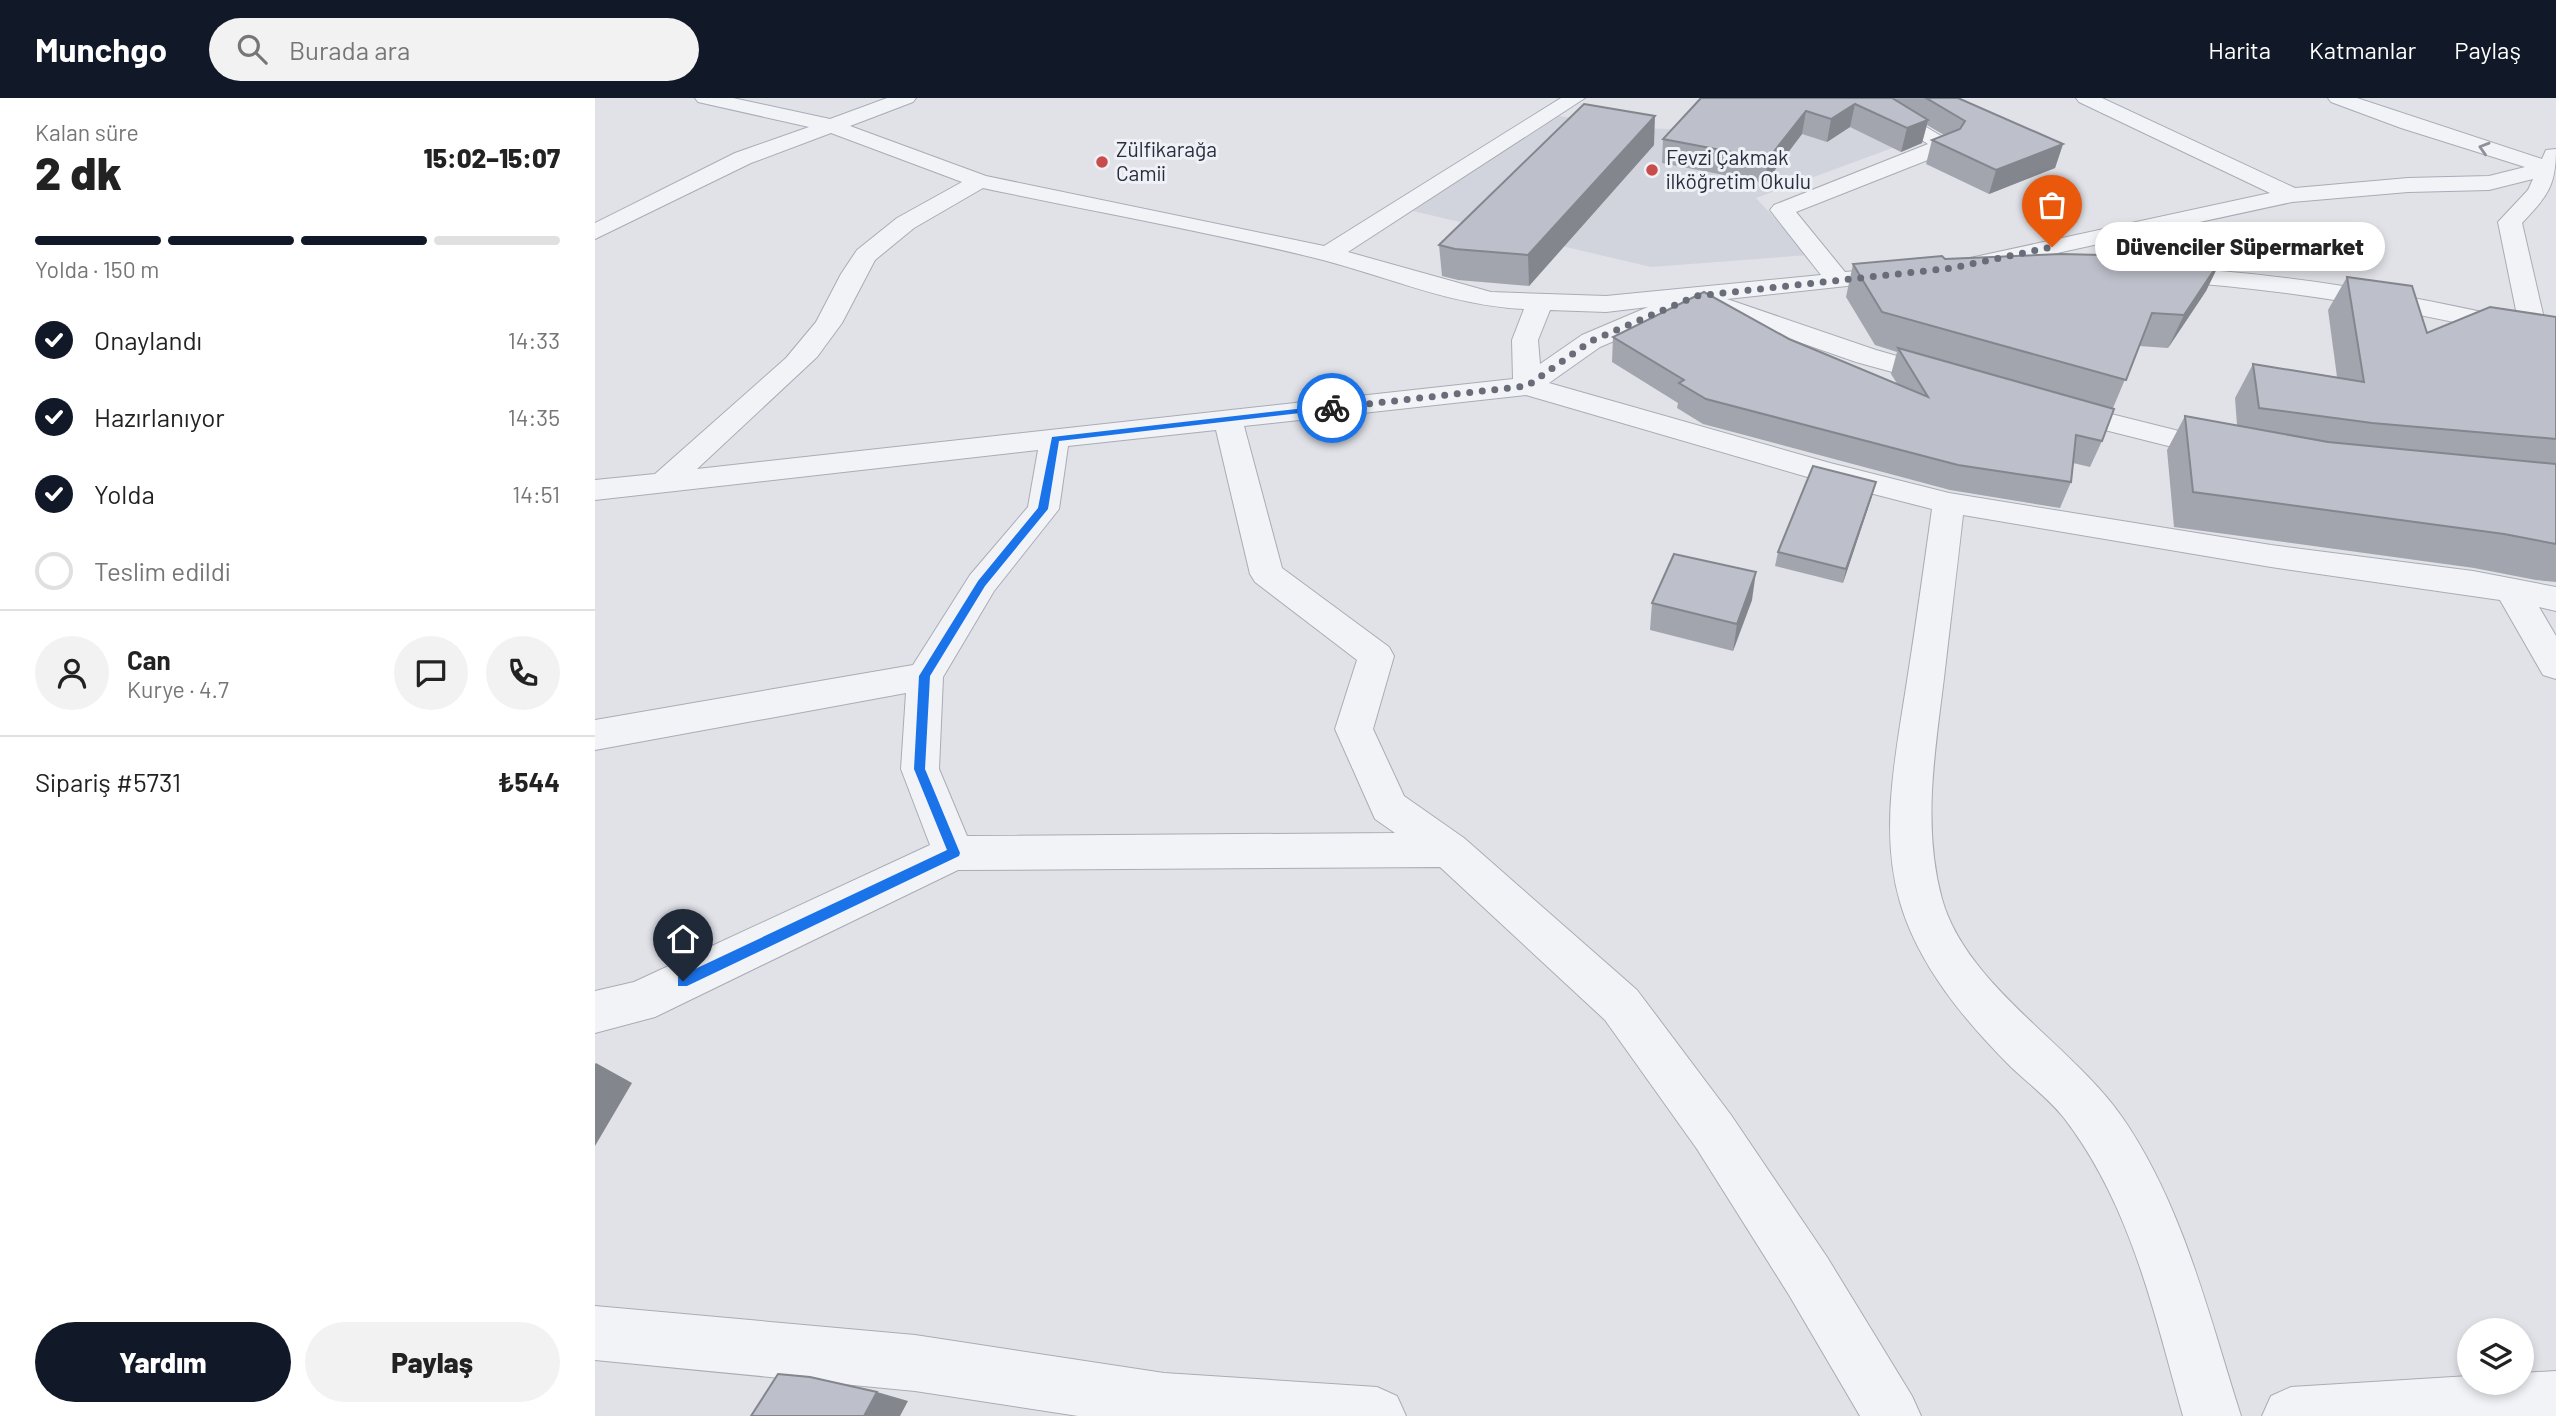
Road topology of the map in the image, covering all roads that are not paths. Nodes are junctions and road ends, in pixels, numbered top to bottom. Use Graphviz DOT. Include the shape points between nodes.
graph roads {
  1 [pos="705,98"];
  2 [pos="906,98"];
  3 [pos="1575,98"];
  4 [pos="1864,98"];
  5 [pos="2086,98"];
  6 [pos="2338,98"];
  7 [pos="829,125"];
  8 [pos="2554,162"];
  9 [pos="980,181"];
  10 [pos="2292,195"];
  11 [pos="2153,226"];
  12 [pos="595,232"];
  13 [pos="1328,254"];
  14 [pos="1952,268"];
  15 [pos="2053,271"];
  16 [pos="1839,281"];
  17 [pos="1696,296"];
  18 [pos="1540,302"];
  19 [pos="2545,335"];
  20 [pos="1527,386"];
  21 [pos="1970,386"];
  22 [pos="2036,405"];
  23 [pos="1228,419"];
  24 [pos="1055,438"];
  25 [pos="2253,455"];
  26 [pos="664,482"];
  27 [pos="595,490"];
  28 [pos="1949,503"];
  29 [pos="2511,590"];
  30 [pos="2556,599"];
  31 [pos="2556,666"];
  32 [pos="925,676"];
  33 [pos="595,735"];
  34 [pos="1450,850"];
  35 [pos="954,853"];
  36 [pos="595,1012"];
  37 [pos="595,1334"];
  38 [pos="2556,1399"];
  39 [pos="1377,1416"];
  40 [pos="1892,1416"];
  41 [pos="2212,1416"];
  42 [pos="2291,1416"];
  1 -- 7 [label="street"];
  2 -- 7 [label="street"];
  3 -- 13 [label="street"];
  4 -- 16 [label="street" via="1945,145 1782,210"];
  5 -- 10 [label="street"];
  8 -- 6 [label="street, one-way" via="2408,124"];
  7 -- 9 [label="street"];
  7 -- 12 [label="street" via="731,164"];
  8 -- 10 [label="street" via="2489,183 2408,184"];
  8 -- 19 [label="street" via="2538,192 2510,222"];
  9 -- 13 [label="street"];
  9 -- 26 [label="street" via="866,255 814,344"];
  10 -- 11 [label="street"];
  11 -- 14 [label="street"];
  11 -- 19 [label="street" via="2140,274 2289,285"];
  13 -- 18 [label="street" via="1461,294"];
  14 -- 15 [label="street"];
  14 -- 16 [label="street"];
  16 -- 17 [label="street"];
  17 -- 18 [label="street" via="1606,304"];
  17 -- 20 [label="street" via="1591,341"];
  17 -- 21 [label="street" via="1866,356"];
  18 -- 20 [label="street" via="1525,340"];
  20 -- 23 [label="street"];
  20 -- 28 [label="street"];
  22 -- 25 [label="street"];
  23 -- 24 [label="street"];
  23 -- 34 [label="street" via="1267,573 1376,656 1354,729 1389,807"];
  24 -- 26 [label="street"];
  24 -- 32 [label="street" via="1043,509 982,583"];
  26 -- 27 [label="street"];
  28 -- 29 [label="street"];
  28 -- 41 [label="street" via="1910,808 1921,903 1939,941 1969,985 2080,1101 2123,1164 2148,1215"];
  29 -- 30 [label="street"];
  29 -- 31 [label="street"];
  32 -- 33 [label="street"];
  32 -- 35 [label="street" via="919,769"];
  34 -- 35 [label="street"];
  34 -- 40 [label="street" via="1621,1005 1714,1132"];
  35 -- 36 [label="street" via="639,1002"];
  37 -- 39 [label="street" via="915,1363 1164,1401"];
  38 -- 42 [label="street"];
}
